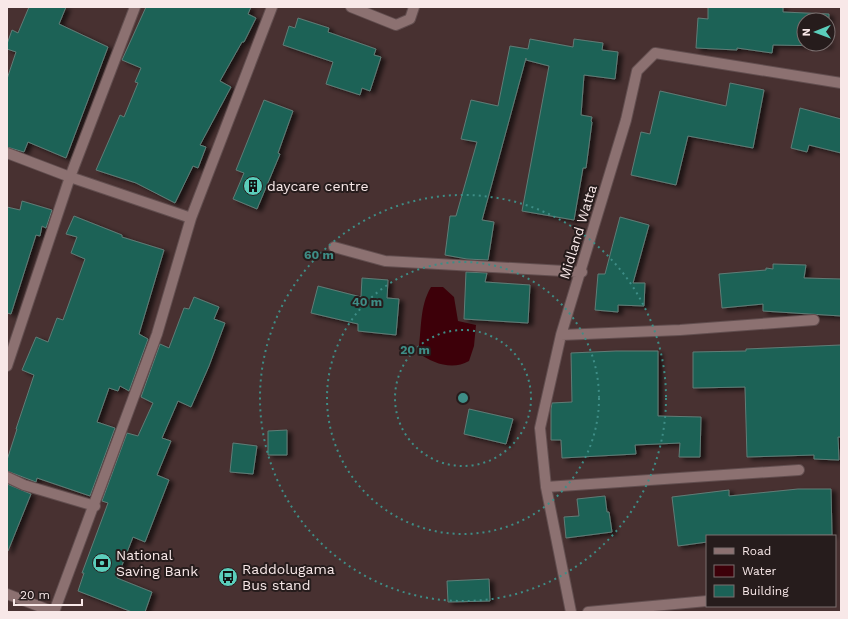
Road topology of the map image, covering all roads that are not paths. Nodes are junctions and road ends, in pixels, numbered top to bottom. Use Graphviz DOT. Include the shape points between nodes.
graph roads {
  1 [pos="134,7"];
  2 [pos="272,7"];
  3 [pos="351,7"];
  4 [pos="414,7"];
  5 [pos="841,83"];
  6 [pos="7,153"];
  7 [pos="70,177"];
  8 [pos="191,218"];
  9 [pos="334,247"];
  10 [pos="582,272"];
  11 [pos="814,320"];
  12 [pos="561,335"];
  13 [pos="7,366"];
  14 [pos="799,470"];
  15 [pos="7,477"];
  16 [pos="546,487"];
  17 [pos="95,506"];
  18 [pos="7,594"];
  19 [pos="706,601"];
  20 [pos="54,612"];
  21 [pos="572,612"];
  22 [pos="588,612"];
  1 -- 7 [label="street"];
  2 -- 8 [label="street"];
  3 -- 4 [label="street" via="396,25 410,19"];
  5 -- 10 [label="street, Midland Watta" via="655,52 637,71 626,120"];
  6 -- 7 [label="street"];
  7 -- 8 [label="street"];
  7 -- 13 [label="street"];
  8 -- 17 [label="street" via="158,334"];
  9 -- 10 [label="street" via="384,261"];
  10 -- 12 [label="street, Midland Watta"];
  11 -- 12 [label="street" via="680,330"];
  12 -- 16 [label="street, Midland Watta" via="540,428"];
  14 -- 16 [label="street"];
  15 -- 17 [label="street" via="24,485"];
  16 -- 21 [label="street, Midland Watta"];
  17 -- 20 [label="street"];
  18 -- 20 [label="street"];
  19 -- 22 [label="street"];
}
